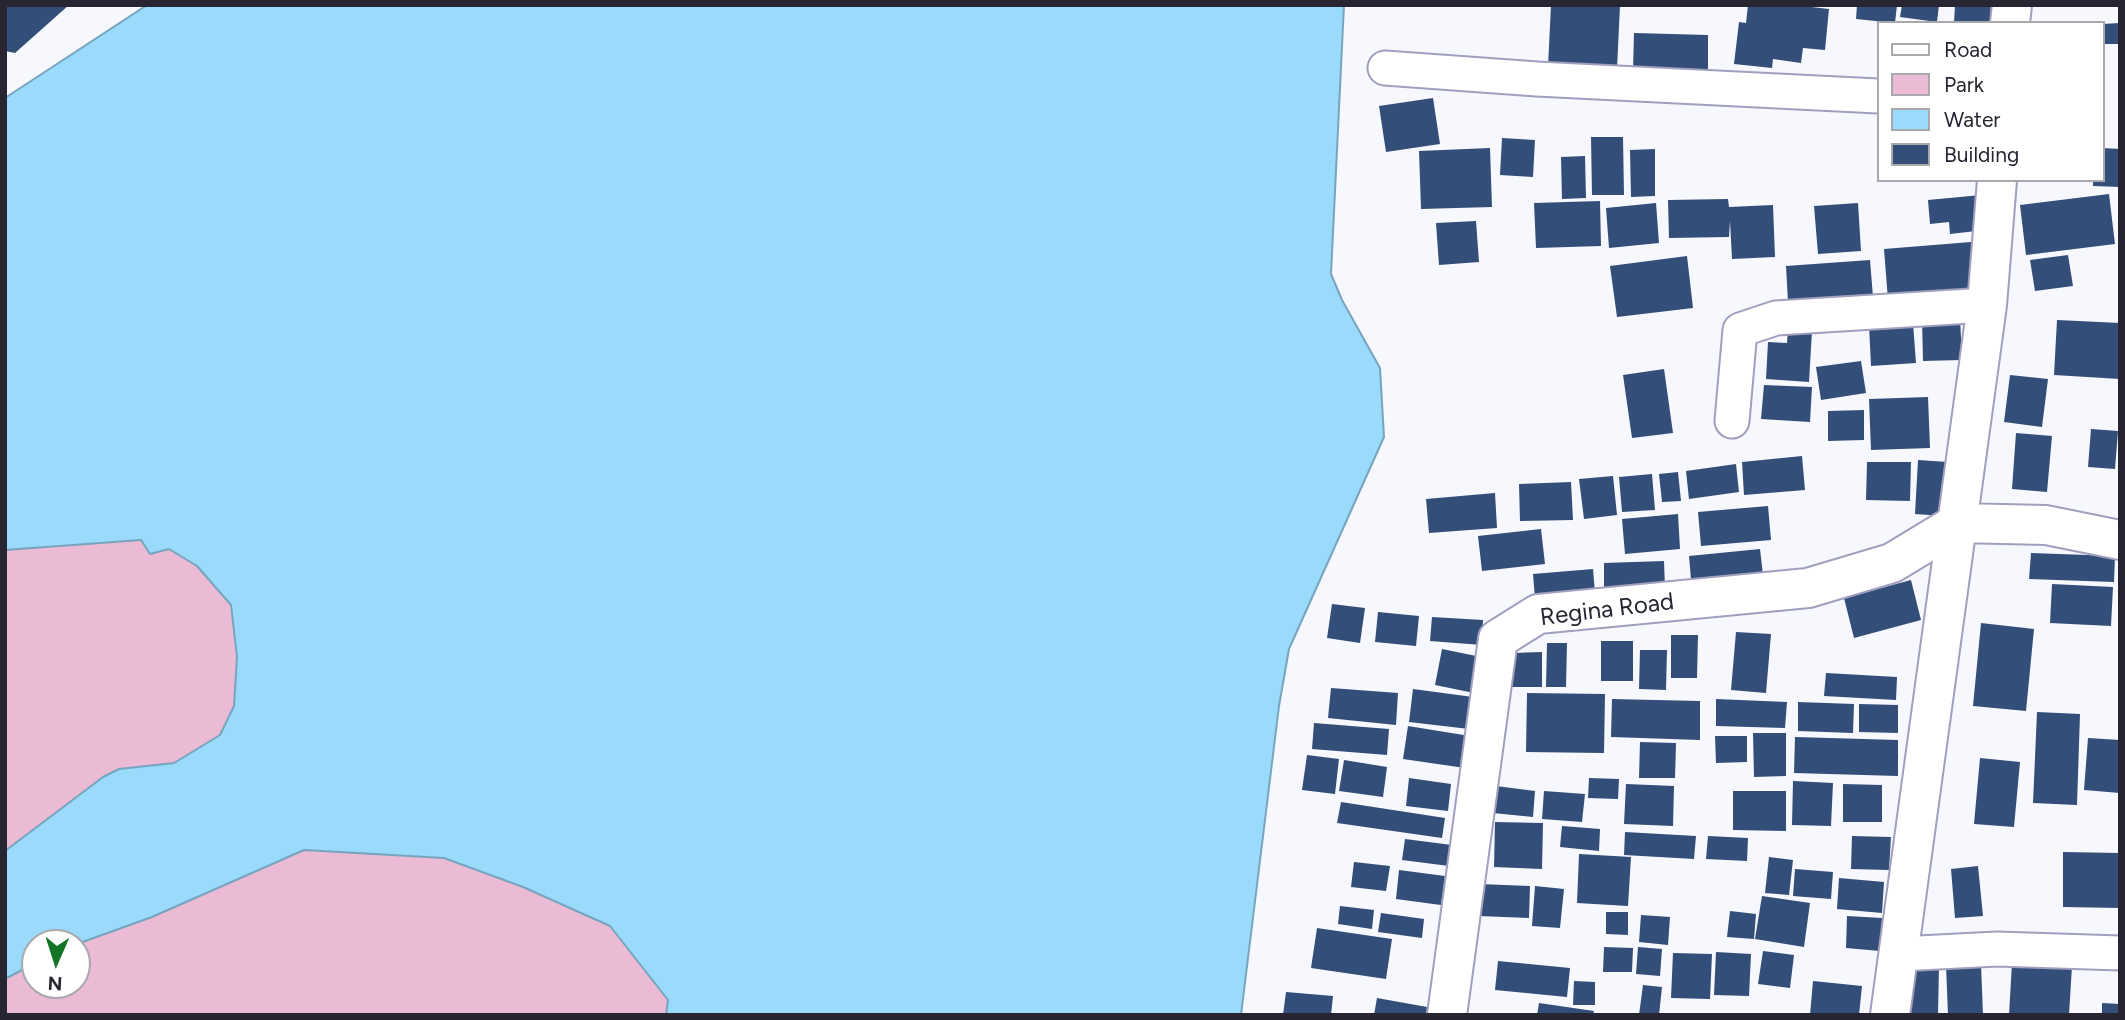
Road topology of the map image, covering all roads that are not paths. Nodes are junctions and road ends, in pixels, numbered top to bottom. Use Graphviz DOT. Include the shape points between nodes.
graph roads {
  1 [pos="1385,68"];
  2 [pos="1876,96"];
  3 [pos="1997,182"];
  4 [pos="1987,305"];
  5 [pos="1732,421"];
  6 [pos="1958,523"];
  7 [pos="2120,540"];
  8 [pos="2120,953"];
  9 [pos="1899,954"];
  10 [pos="1447,1015"];
  11 [pos="1890,1015"];
  1 -- 2 [label="street"];
  3 -- 4 [label="street"];
  4 -- 5 [label="street" via="1776,318 1740,330"];
  4 -- 6 [label="street"];
  6 -- 7 [label="street" via="2046,525"];
  6 -- 9 [label="street"];
  6 -- 10 [label="street, Regina Road" via="1892,563 1808,589 1538,614 1498,639"];
  8 -- 9 [label="street" via="1997,949"];
  9 -- 11 [label="street"];
}
